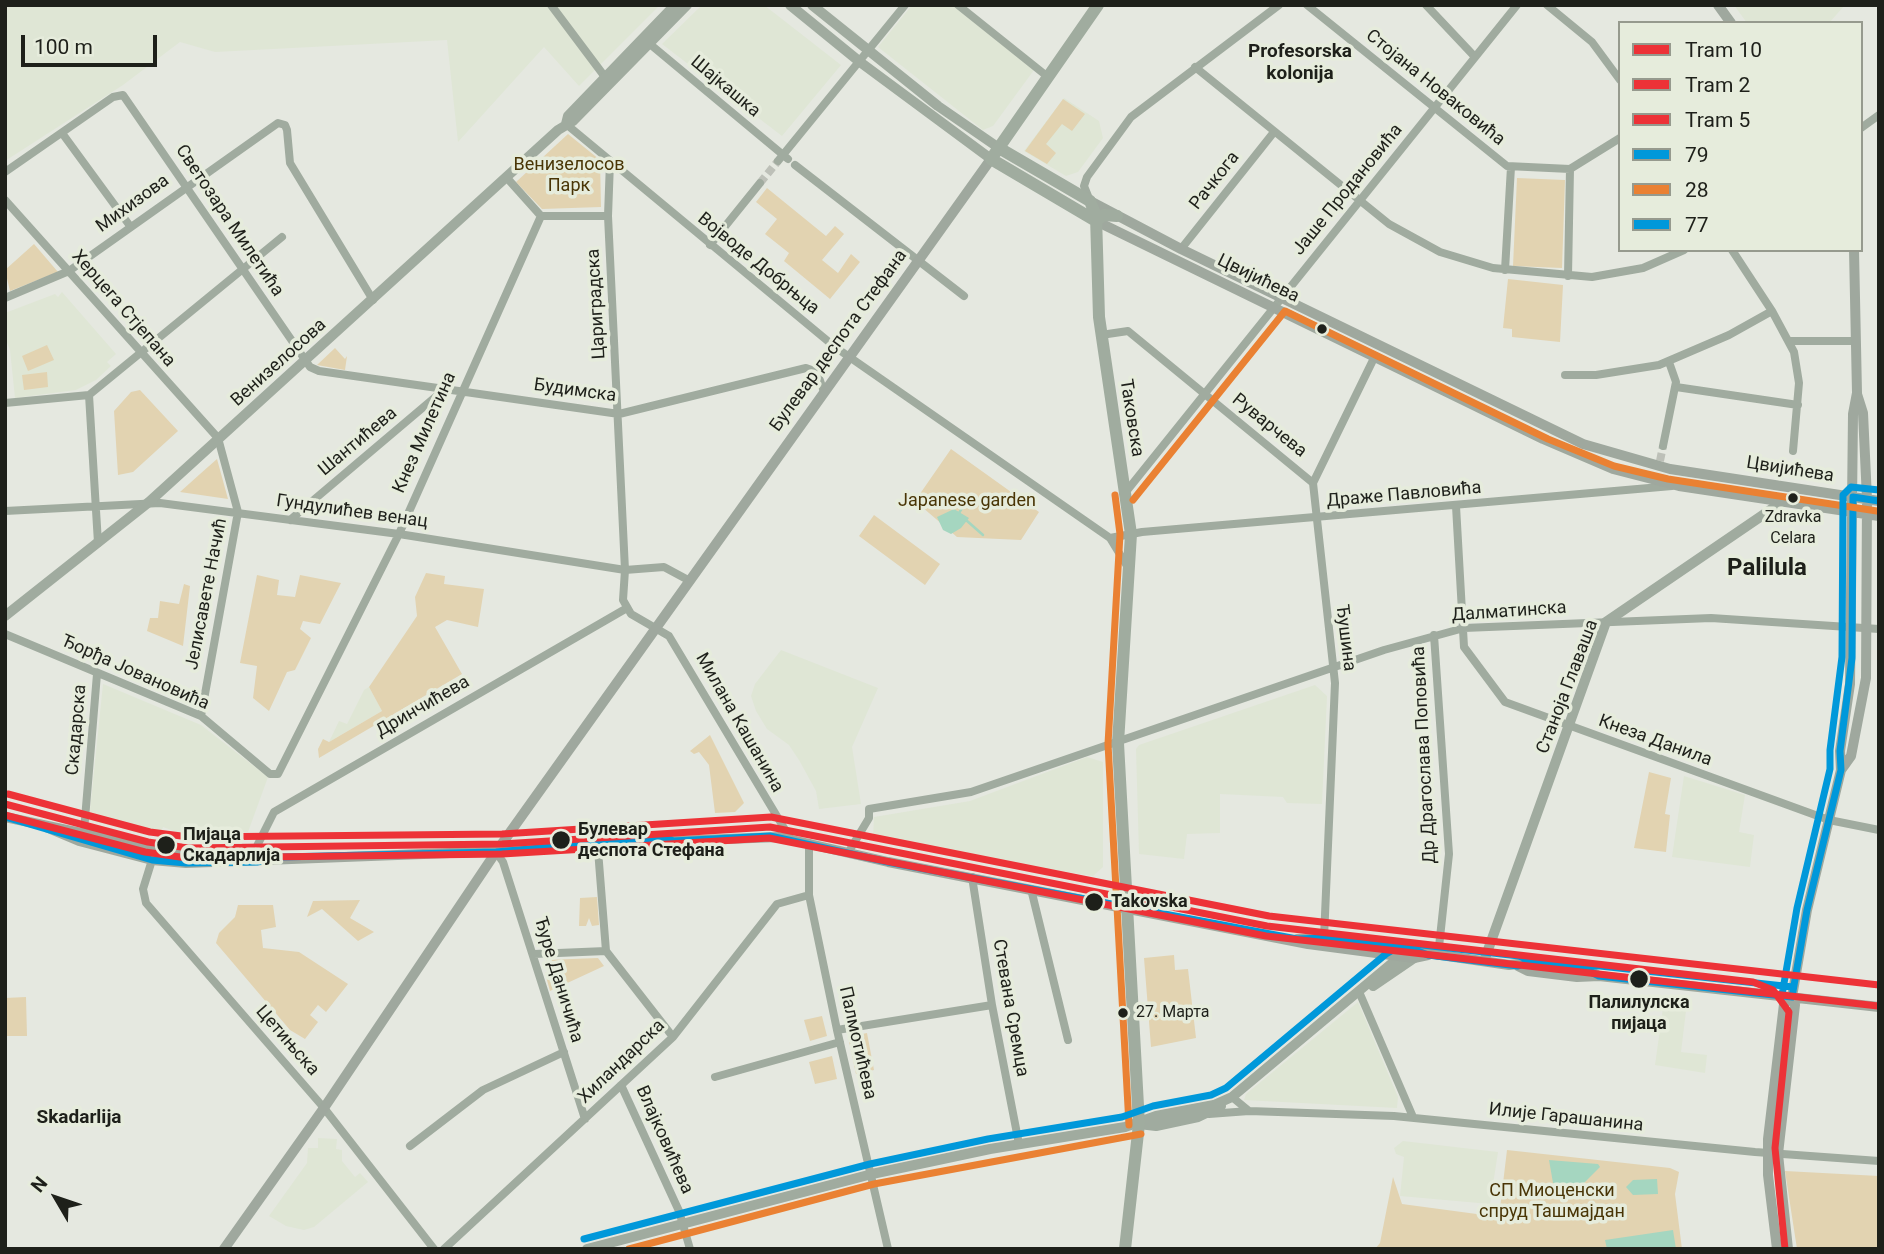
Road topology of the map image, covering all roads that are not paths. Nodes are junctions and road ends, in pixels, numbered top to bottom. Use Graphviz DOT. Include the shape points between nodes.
graph roads {
  1 [pos="551,5"];
  2 [pos="675,5"];
  3 [pos="687,5"];
  4 [pos="790,5"];
  5 [pos="812,5"];
  6 [pos="905,5"];
  7 [pos="958,5"];
  8 [pos="1098,5"];
  9 [pos="1279,5"];
  10 [pos="1307,5"];
  11 [pos="1426,5"];
  12 [pos="1517,5"];
  13 [pos="1547,5"];
  14 [pos="1718,5"];
  15 [pos="1730,21"];
  16 [pos="646,41"];
  17 [pos="869,51"];
  18 [pos="1475,57"];
  19 [pos="860,62"];
  20 [pos="1195,67"];
  21 [pos="1048,77"];
  22 [pos="1618,77"];
  23 [pos="608,81"];
  24 [pos="1433,108"];
  25 [pos="1879,115"];
  26 [pos="566,124"];
  27 [pos="1863,127"];
  28 [pos="1274,132"];
  29 [pos="62,133"];
  30 [pos="1618,139"];
  31 [pos="995,153"];
  32 [pos="786,160"];
  33 [pos="610,162"];
  34 [pos="1511,167"];
  35 [pos="1570,169"];
  36 [pos="5,172"];
  37 [pos="507,178"];
  38 [pos="760,183"];
  39 [pos="186,186"];
  40 [pos="5,200"];
  41 [pos="1090,201"];
  42 [pos="1359,201"];
  43 [pos="541,216"];
  44 [pos="608,216"];
  45 [pos="1117,216"];
  46 [pos="1096,221"];
  47 [pos="130,226"];
  48 [pos="282,237"];
  49 [pos="710,246"];
  50 [pos="1181,249"];
  51 [pos="1681,252"];
  52 [pos="1733,252"];
  53 [pos="1854,252"];
  54 [pos="918,262"];
  55 [pos="242,268"];
  56 [pos="1505,270"];
  57 [pos="69,271"];
  58 [pos="1568,276"];
  59 [pos="964,296"];
  60 [pos="5,298"];
  61 [pos="373,300"];
  62 [pos="1278,302"];
  63 [pos="1772,311"];
  64 [pos="1101,335"];
  65 [pos="1789,341"];
  66 [pos="1856,341"];
  67 [pos="140,352"];
  68 [pos="1376,356"];
  69 [pos="850,357"];
  70 [pos="305,361"];
  71 [pos="1669,362"];
  72 [pos="1565,375"];
  73 [pos="1676,387"];
  74 [pos="446,388"];
  75 [pos="461,390"];
  76 [pos="824,392"];
  77 [pos="1857,393"];
  78 [pos="89,395"];
  79 [pos="1205,395"];
  80 [pos="5,402"];
  81 [pos="1798,405"];
  82 [pos="619,414"];
  83 [pos="218,439"];
  84 [pos="1663,446"];
  85 [pos="1793,450"];
  86 [pos="1314,483"];
  87 [pos="1679,486"];
  88 [pos="1125,493"];
  89 [pos="1853,497"];
  90 [pos="1873,500"];
  91 [pos="149,502"];
  92 [pos="1782,502"];
  93 [pos="94,506"];
  94 [pos="1456,506"];
  95 [pos="5,511"];
  96 [pos="238,512"];
  97 [pos="1853,512"];
  98 [pos="1873,515"];
  99 [pos="1316,518"];
  100 [pos="289,520"];
  101 [pos="399,534"];
  102 [pos="1131,534"];
  103 [pos="1110,538"];
  104 [pos="98,543"];
  105 [pos="625,570"];
  106 [pos="1129,572"];
  107 [pos="690,581"];
  108 [pos="627,608"];
  109 [pos="5,616"];
  110 [pos="1606,622"];
  111 [pos="1852,627"];
  112 [pos="1464,628"];
  113 [pos="1873,628"];
  114 [pos="655,629"];
  115 [pos="5,634"];
  116 [pos="1434,635"];
  117 [pos="1332,670"];
  118 [pos="97,674"];
  119 [pos="201,716"];
  120 [pos="1568,726"];
  121 [pos="1118,743"];
  122 [pos="1841,770"];
  123 [pos="278,774"];
  124 [pos="5,817"];
  125 [pos="1829,820"];
  126 [pos="1879,831"];
  127 [pos="82,836"];
  128 [pos="790,838"];
  129 [pos="809,843"];
  130 [pos="595,848"];
  131 [pos="254,852"];
  132 [pos="496,852"];
  133 [pos="848,853"];
  134 [pos="152,854"];
  135 [pos="281,857"];
  136 [pos="234,862"];
  137 [pos="972,877"];
  138 [pos="1031,890"];
  139 [pos="809,895"];
  140 [pos="1125,908"];
  141 [pos="1324,938"];
  142 [pos="1297,939"];
  143 [pos="606,951"];
  144 [pos="534,954"];
  145 [pos="1400,956"];
  146 [pos="1433,956"];
  147 [pos="1414,958"];
  148 [pos="1485,961"];
  149 [pos="1360,995"];
  150 [pos="1792,997"];
  151 [pos="992,1004"];
  152 [pos="1879,1007"];
  153 [pos="1335,1012"];
  154 [pos="837,1030"];
  155 [pos="673,1037"];
  156 [pos="1068,1040"];
  157 [pos="840,1042"];
  158 [pos="564,1052"];
  159 [pos="715,1077"];
  160 [pos="621,1085"];
  161 [pos="1229,1099"];
  162 [pos="324,1108"];
  163 [pos="1250,1111"];
  164 [pos="1209,1114"];
  165 [pos="1413,1117"];
  166 [pos="585,1119"];
  167 [pos="1139,1124"];
  168 [pos="1019,1144"];
  169 [pos="410,1146"];
  170 [pos="1773,1154"];
  171 [pos="1879,1161"];
  172 [pos="872,1174"];
  173 [pos="683,1223"];
  174 [pos="224,1249"];
  175 [pos="434,1249"];
  176 [pos="444,1249"];
  177 [pos="587,1249"];
  178 [pos="690,1249"];
  179 [pos="888,1249"];
  180 [pos="1125,1249"];
  181 [pos="1777,1249"];
  182 [pos="1788,1249"];
  1 -- 23 [label="street"];
  2 -- 16 [label="street, Венизелосова"];
  3 -- 16 [label="street, Венизелосова"];
  4 -- 19 [label="street, Цвијићева"];
  5 -- 17 [label="street, Цвијићева"];
  6 -- 17 [label="street"];
  7 -- 21 [label="street"];
  8 -- 21 [label="main road, Булевар деспота Стефана"];
  9 -- 20 [label="street"];
  10 -- 24 [label="street, Стојана Новаковића"];
  11 -- 18 [label="street"];
  12 -- 18 [label="street, Јаше Продановића"];
  13 -- 22 [label="street" via="1592,42"];
  14 -- 15 [label="main road"];
  16 -- 23 [label="street, Венизелосова"];
  16 -- 32 [label="street, Шајкашка"];
  17 -- 19 [label="street"];
  17 -- 31 [label="street, Цвијићева"];
  18 -- 24 [label="street, Јаше Продановића"];
  19 -- 31 [label="street, Цвијићева"];
  19 -- 32 [label="street"];
  20 -- 28 [label="street"];
  20 -- 41 [label="street" via="1121,128 1087,177 1084,186"];
  21 -- 31 [label="main road, Булевар деспота Стефана"];
  23 -- 26 [label="street, Венизелосова" via="568,116"];
  24 -- 34 [label="street, Стојана Новаковића"];
  24 -- 42 [label="street, Јаше Продановића"];
  25 -- 27 [label="street"];
  26 -- 33 [label="street, Војводе Добрњца"];
  26 -- 37 [label="street, Венизелосова"];
  28 -- 42 [label="street"];
  28 -- 50 [label="street, Рачкога"];
  29 -- 36 [label="street"];
  29 -- 39 [label="street, Светозара Милетића" via="120,94"];
  29 -- 47 [label="street"];
  30 -- 35 [label="street"];
  31 -- 41 [label="main road, Цвијићева"];
  31 -- 46 [label="main road, Цвијићева"];
  31 -- 54 [label="main road, Булевар деспота Стефана"];
  32 -- 54 [label="street, Шајкашка"];
  33 -- 44 [label="street, Цариградска"];
  33 -- 49 [label="street, Војводе Добрњца"];
  34 -- 35 [label="street, Стојана Новаковића"];
  34 -- 56 [label="street, Стојана Новаковића"];
  35 -- 58 [label="street"];
  37 -- 43 [label="street"];
  37 -- 61 [label="street, Венизелосова"];
  38 -- 49 [label="street"];
  39 -- 47 [label="street, Михизова"];
  39 -- 55 [label="street, Светозара Милетића"];
  39 -- 61 [label="street, Михизова" via="272,124 285,125 290,163"];
  40 -- 57 [label="street, Херцега Стјепана"];
  41 -- 45 [label="main road, Цвијићева"];
  41 -- 46 [label="main road, Таковска"];
  42 -- 56 [label="street" via="1429,248"];
  42 -- 62 [label="street, Јаше Продановића"];
  43 -- 44 [label="street"];
  43 -- 75 [label="street, Кнез Милетина"];
  44 -- 82 [label="street, Цариградска"];
  45 -- 46 [label="main road" via="1106,214"];
  45 -- 50 [label="main road, Цвијићева"];
  46 -- 62 [label="main road, Цвијићева"];
  46 -- 64 [label="main road, Таковска"];
  47 -- 57 [label="street, Михизова"];
  48 -- 55 [label="street"];
  49 -- 69 [label="street, Војводе Добрњца"];
  50 -- 62 [label="main road, Цвијићева"];
  51 -- 58 [label="street" via="1619,274"];
  52 -- 63 [label="street"];
  53 -- 66 [label="main road"];
  54 -- 59 [label="street, Шајкашка"];
  54 -- 69 [label="main road, Булевар деспота Стефана"];
  55 -- 67 [label="street"];
  55 -- 70 [label="street, Светозара Милетића"];
  56 -- 58 [label="street"];
  57 -- 60 [label="street, Михизова"];
  57 -- 67 [label="street, Херцега Стјепана"];
  61 -- 70 [label="street, Венизелосова"];
  62 -- 68 [label="main road, Цвијићева"];
  62 -- 79 [label="street, Јаше Продановића"];
  62 -- 89 [label="main road, Цвијићева" via="1609,453"];
  63 -- 65 [label="street"];
  63 -- 71 [label="street"];
  64 -- 79 [label="street, Руварчева" via="1129,331"];
  64 -- 88 [label="main road, Таковска"];
  65 -- 66 [label="street"];
  65 -- 81 [label="street" via="1799,372"];
  66 -- 77 [label="main road"];
  67 -- 78 [label="street"];
  67 -- 83 [label="street, Херцега Стјепана"];
  68 -- 86 [label="street, Ђушина"];
  68 -- 87 [label="main road, Цвијићева" via="1573,453"];
  69 -- 76 [label="main road, Булевар деспота Стефана"];
  69 -- 103 [label="street, Војводе Добрњца"];
  70 -- 74 [label="street, Будимска" via="319,372"];
  70 -- 83 [label="street, Венизелосова"];
  71 -- 72 [label="street" via="1596,375"];
  71 -- 73 [label="street"];
  73 -- 81 [label="street"];
  73 -- 84 [label="street"];
  74 -- 75 [label="street, Будимска"];
  74 -- 100 [label="street, Шантићева"];
  75 -- 82 [label="street, Будимска"];
  75 -- 101 [label="street, Кнез Милетина"];
  76 -- 82 [label="street, Будимска" via="817,372 806,368"];
  76 -- 107 [label="main road, Булевар деспота Стефана"];
  77 -- 89 [label="main road"];
  77 -- 90 [label="main road"];
  78 -- 80 [label="street"];
  78 -- 93 [label="street"];
  79 -- 86 [label="street, Руварчева"];
  79 -- 88 [label="street, Јаше Продановића"];
  81 -- 85 [label="street"];
  82 -- 105 [label="street, Цариградска"];
  83 -- 91 [label="street, Венизелосова"];
  83 -- 96 [label="street, Јелисавете Начић"];
  86 -- 99 [label="street, Ђушина"];
  87 -- 92 [label="main road, Цвијићева"];
  87 -- 94 [label="street, Драже Павловића"];
  88 -- 102 [label="main road, Таковска"];
  89 -- 90 [label="main road, Цвијићева"];
  89 -- 97 [label="main road"];
  90 -- 98 [label="main road"];
  91 -- 93 [label="street, Гундулићев венац"];
  91 -- 96 [label="street, Гундулићев венац"];
  91 -- 104 [label="street, Венизелосова"];
  92 -- 97 [label="main road, Цвијићева"];
  92 -- 110 [label="street, Станоја Главаша"];
  93 -- 95 [label="street, Гундулићев венац"];
  93 -- 104 [label="street"];
  94 -- 99 [label="street, Драже Павловића"];
  94 -- 112 [label="street, Кнеза Данила"];
  96 -- 100 [label="street, Гундулићев венац"];
  96 -- 119 [label="street, Јелисавете Начић"];
  97 -- 98 [label="main road, Цвијићева"];
  97 -- 111 [label="main road"];
  98 -- 113 [label="main road"];
  99 -- 102 [label="street, Драже Павловића"];
  99 -- 117 [label="street, Ђушина"];
  100 -- 101 [label="street, Гундулићев венац"];
  101 -- 105 [label="street, Гундулићев венац"];
  101 -- 123 [label="street, Кнез Милетина"];
  102 -- 103 [label="street"];
  102 -- 106 [label="main road, Таковска"];
  103 -- 106 [label="street, Војводе Добрњца"];
  104 -- 109 [label="street, Венизелосова"];
  105 -- 107 [label="street, Гундулићев венац" via="664,567"];
  105 -- 108 [label="street, Цариградска" via="622,588"];
  106 -- 121 [label="main road, Таковска"];
  107 -- 114 [label="main road, Булевар деспота Стефана"];
  108 -- 114 [label="street, Милана Кашанина"];
  108 -- 131 [label="street, Дринчићева" via="274,812"];
  110 -- 111 [label="street, Далматинска" via="1711,618"];
  110 -- 112 [label="street, Далматинска"];
  110 -- 120 [label="street, Станоја Главаша"];
  111 -- 113 [label="street, Далматинска"];
  111 -- 122 [label="main road"];
  112 -- 116 [label="street, Далматинска"];
  112 -- 120 [label="street, Кнеза Данила" via="1466,653 1500,698"];
  113 -- 122 [label="main road" via="1851,756"];
  114 -- 128 [label="street, Милана Кашанина" via="669,636"];
  114 -- 132 [label="main road, Булевар деспота Стефана"];
  115 -- 118 [label="street, Ђорђа Јовановића"];
  116 -- 117 [label="street, Далматинска"];
  116 -- 146 [label="street, Др Драгослава Поповића" via="1449,853"];
  117 -- 121 [label="street, Далматинска"];
  117 -- 141 [label="street, Ђушина"];
  118 -- 119 [label="street, Ђорђа Јовановића"];
  118 -- 127 [label="street, Скадарска"];
  119 -- 123 [label="street, Ђорђа Јовановића" via="270,774"];
  120 -- 125 [label="street, Кнеза Данила"];
  120 -- 148 [label="street, Станоја Главаша"];
  121 -- 133 [label="street, Далматинска" via="971,792 869,809 869,818"];
  121 -- 140 [label="main road, Таковска"];
  122 -- 125 [label="main road"];
  124 -- 127 [label="main road"];
  125 -- 126 [label="street, Кнеза Данила"];
  125 -- 150 [label="main road"];
  127 -- 134 [label="main road"];
  128 -- 129 [label="main road"];
  128 -- 130 [label="main road" via="758,836"];
  129 -- 133 [label="main road"];
  129 -- 139 [label="street, Палмотићева"];
  130 -- 132 [label="main road"];
  130 -- 143 [label="street"];
  131 -- 134 [label="main road"];
  131 -- 135 [label="main road"];
  131 -- 136 [label="main road"];
  132 -- 135 [label="main road"];
  132 -- 144 [label="street, Ђуре Даничића"];
  132 -- 162 [label="main road, Булевар деспота Стефана"];
  133 -- 137 [label="main road"];
  134 -- 136 [label="main road"];
  134 -- 162 [label="street, Цетињска" via="143,889 146,903"];
  135 -- 136 [label="main road"];
  137 -- 138 [label="main road"];
  137 -- 151 [label="street, Стевана Сремца"];
  138 -- 140 [label="main road"];
  138 -- 156 [label="street"];
  139 -- 154 [label="street, Палмотићева"];
  139 -- 155 [label="street, Хиландарска" via="777,904"];
  140 -- 142 [label="main road"];
  140 -- 167 [label="main road, Таковска"];
  141 -- 142 [label="main road"];
  141 -- 146 [label="main road"];
  142 -- 145 [label="main road"];
  143 -- 144 [label="street"];
  143 -- 155 [label="street"];
  144 -- 158 [label="street, Ђуре Даничића"];
  145 -- 146 [label="street"];
  145 -- 147 [label="main road"];
  145 -- 153 [label="street"];
  146 -- 147 [label="main road"];
  146 -- 148 [label="main road"];
  147 -- 149 [label="street"];
  148 -- 150 [label="main road" via="1585,978"];
  149 -- 153 [label="street"];
  149 -- 165 [label="street"];
  150 -- 152 [label="main road"];
  150 -- 170 [label="main road" via="1784,1004"];
  151 -- 154 [label="street"];
  151 -- 168 [label="street, Стевана Сремца"];
  153 -- 161 [label="street, Илије Гарашанина"];
  154 -- 157 [label="street, Палмотићева"];
  155 -- 160 [label="street, Хиландарска"];
  157 -- 159 [label="street"];
  157 -- 172 [label="street, Палмотићева"];
  158 -- 166 [label="street, Ђуре Даничића"];
  158 -- 169 [label="street" via="483,1090"];
  160 -- 166 [label="street, Хиландарска"];
  160 -- 173 [label="street, Влајковићева"];
  161 -- 163 [label="street"];
  161 -- 164 [label="street, Илије Гарашанина"];
  161 -- 167 [label="street"];
  162 -- 174 [label="main road, Булевар деспота Стефана"];
  162 -- 175 [label="street, Цетињска"];
  163 -- 164 [label="street, Илије Гарашанина"];
  163 -- 165 [label="street, Илије Гарашанина"];
  164 -- 167 [label="street, Илије Гарашанина" via="1156,1126"];
  165 -- 170 [label="street, Илије Гарашанина"];
  166 -- 176 [label="street, Хиландарска"];
  167 -- 168 [label="street"];
  167 -- 180 [label="main road, Таковска"];
  168 -- 172 [label="street"];
  170 -- 171 [label="street, Илије Гарашанина"];
  170 -- 181 [label="main road"];
  170 -- 182 [label="main road"];
  172 -- 173 [label="street"];
  172 -- 179 [label="street, Палмотићева"];
  173 -- 177 [label="street"];
  173 -- 178 [label="street, Влајковићева"];
}
